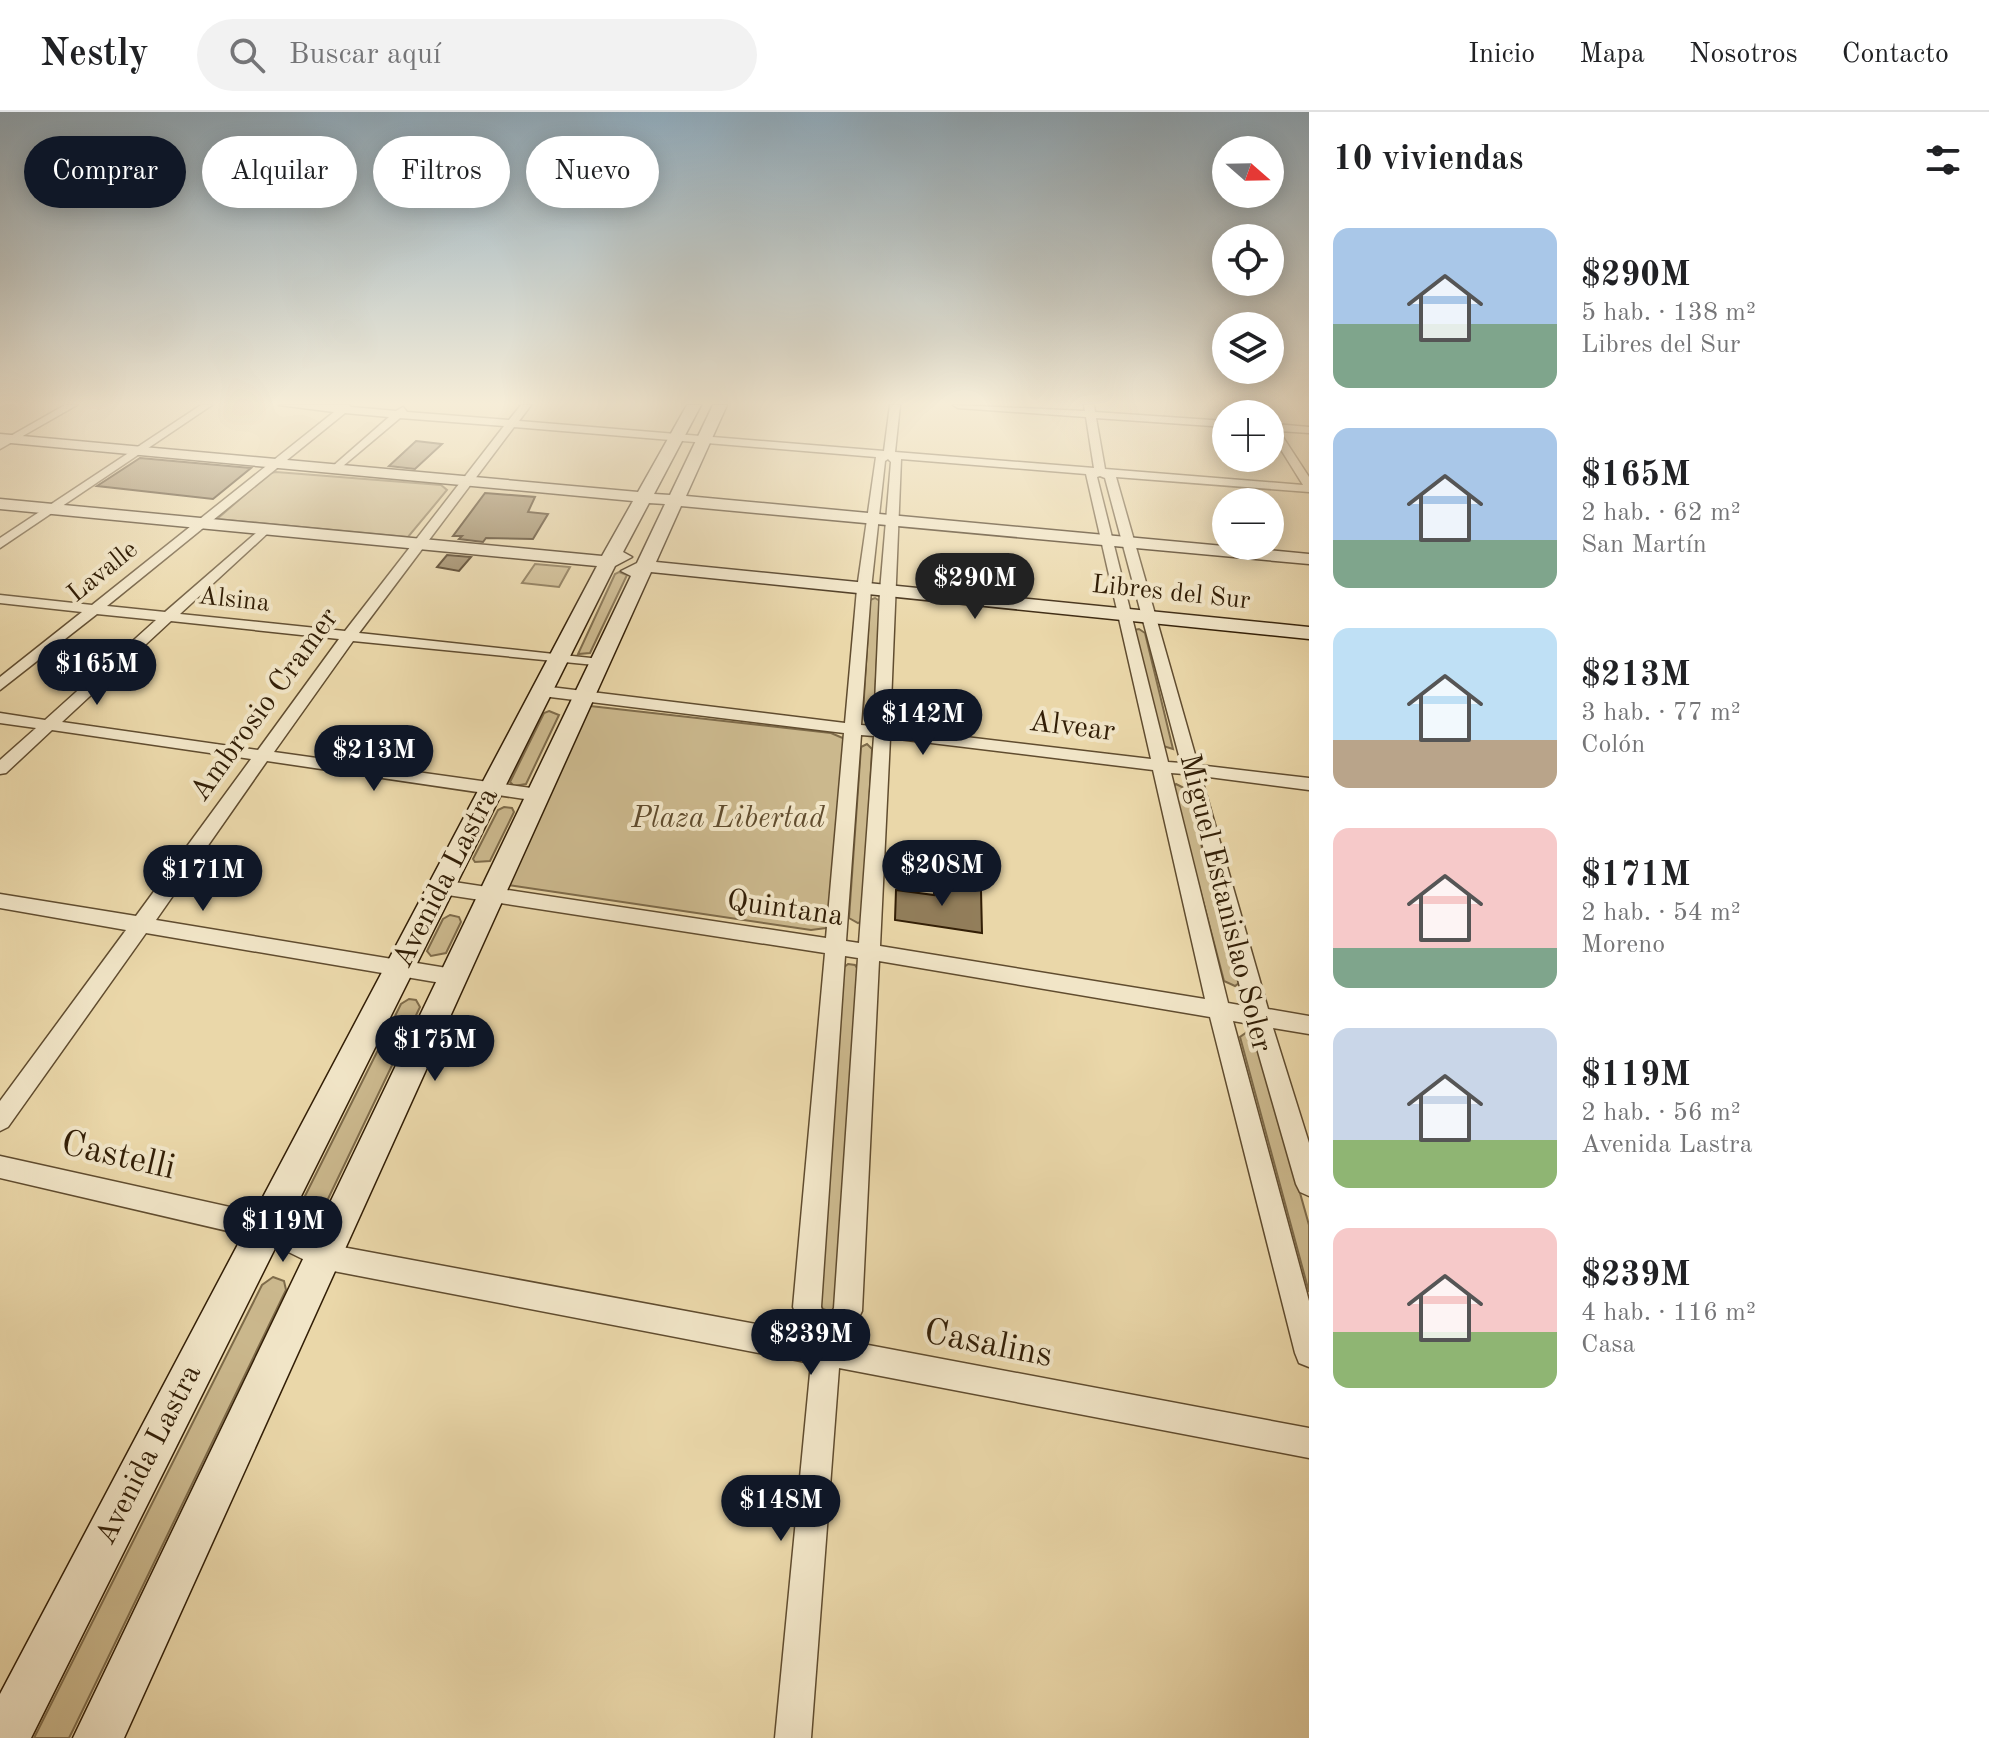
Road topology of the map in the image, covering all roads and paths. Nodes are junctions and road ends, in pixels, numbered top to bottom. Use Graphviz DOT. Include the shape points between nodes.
graph roads {
  1 [pos="93,481"];
  2 [pos="254,481"];
  3 [pos="468,481"];
  4 [pos="657,481"];
  5 [pos="680,481"];
  6 [pos="892,481"];
  7 [pos="1092,481"];
  8 [pos="1111,481"];
  9 [pos="1209,481"];
  10 [pos="1309,489"];
  11 [pos="644,498"];
  12 [pos="1309,500"];
  13 [pos="676,501"];
  14 [pos="0,504"];
  15 [pos="52,509"];
  16 [pos="882,520"];
  17 [pos="200,524"];
  18 [pos="264,530"];
  19 [pos="1106,541"];
  20 [pos="1128,543"];
  21 [pos="0,544"];
  22 [pos="419,545"];
  23 [pos="1309,559"];
  24 [pos="608,562"];
  25 [pos="645,566"];
  26 [pos="864,589"];
  27 [pos="887,591"];
  28 [pos="0,599"];
  29 [pos="94,609"];
  30 [pos="1124,615"];
  31 [pos="167,617"];
  32 [pos="1147,617"];
  33 [pos="1309,633"];
  34 [pos="349,636"];
  35 [pos="559,658"];
  36 [pos="600,663"];
  37 [pos="0,685"];
  38 [pos="542,691"];
  39 [pos="585,696"];
  40 [pos="0,718"];
  41 [pos="48,725"];
  42 [pos="855,729"];
  43 [pos="882,732"];
  44 [pos="262,757"];
  45 [pos="1160,765"];
  46 [pos="0,769"];
  47 [pos="1190,769"];
  48 [pos="1309,784"];
  49 [pos="492,789"];
  50 [pos="538,795"];
  51 [pos="441,887"];
  52 [pos="492,895"];
  53 [pos="0,901"];
  54 [pos="140,925"];
  55 [pos="838,947"];
  56 [pos="870,952"];
  57 [pos="399,969"];
  58 [pos="453,977"];
  59 [pos="1219,1011"];
  60 [pos="1259,1017"];
  61 [pos="1309,1025"];
  62 [pos="0,1120"];
  63 [pos="0,1167"];
  64 [pos="1309,1184"];
  65 [pos="266,1227"];
  66 [pos="323,1256"];
  67 [pos="826,1353"];
  68 [pos="1309,1353"];
  69 [pos="1309,1443"];
  70 [pos="4,1738"];
  71 [pos="98,1738"];
  72 [pos="793,1738"];
  1 -- 15 [label="street"];
  2 -- 17 [label="street, Lavalle"];
  3 -- 11 [label="main road"];
  3 -- 22 [label="street, Ambrosio Cramer"];
  4 -- 11 [label="main road, Avenida Lastra"];
  5 -- 13 [label="main road, Avenida Lastra"];
  6 -- 16 [label="street"];
  7 -- 19 [label="street, Miguel Estanislao Soler"];
  8 -- 20 [label="street, Miguel Estanislao Soler"];
  9 -- 10 [label="street"];
  10 -- 12 [label="street"];
  11 -- 13 [label="main road"];
  11 -- 24 [label="main road, Avenida Lastra"];
  13 -- 16 [label="main road"];
  13 -- 25 [label="main road, Avenida Lastra"];
  14 -- 15 [label="main road, Libres del Sur"];
  15 -- 17 [label="main road, Libres del Sur"];
  15 -- 21 [label="street"];
  16 -- 19 [label="main road"];
  16 -- 26 [label="street"];
  16 -- 27 [label="street"];
  17 -- 18 [label="main road, Libres del Sur"];
  17 -- 29 [label="street, Lavalle"];
  18 -- 22 [label="main road, Libres del Sur"];
  18 -- 31 [label="street"];
  19 -- 20 [label="main road"];
  19 -- 30 [label="street, Miguel Estanislao Soler"];
  20 -- 23 [label="main road"];
  20 -- 32 [label="street, Miguel Estanislao Soler"];
  22 -- 24 [label="main road, Libres del Sur"];
  22 -- 34 [label="street, Ambrosio Cramer"];
  24 -- 25 [label="main road, Libres del Sur" via="622,571"];
  24 -- 35 [label="main road, Avenida Lastra"];
  25 -- 26 [label="main road, Libres del Sur"];
  25 -- 36 [label="main road, Avenida Lastra"];
  26 -- 27 [label="main road, Libres del Sur"];
  26 -- 42 [label="street"];
  27 -- 30 [label="main road, Libres del Sur"];
  27 -- 43 [label="street"];
  28 -- 29 [label="street, Alsina"];
  29 -- 31 [label="street, Alsina"];
  29 -- 37 [label="street, Lavalle"];
  30 -- 32 [label="main road, Libres del Sur"];
  30 -- 45 [label="street, Miguel Estanislao Soler"];
  31 -- 34 [label="street, Alsina"];
  31 -- 41 [label="street"];
  32 -- 33 [label="main road, Libres del Sur"];
  32 -- 47 [label="street, Miguel Estanislao Soler"];
  34 -- 35 [label="street, Alsina"];
  34 -- 44 [label="street, Ambrosio Cramer"];
  35 -- 36 [label="street, Alsina"];
  35 -- 38 [label="main road, Avenida Lastra"];
  36 -- 39 [label="main road, Avenida Lastra"];
  38 -- 39 [label="street, Alvear"];
  38 -- 49 [label="main road, Avenida Lastra"];
  39 -- 42 [label="street, Alvear"];
  39 -- 50 [label="main road, Avenida Lastra"];
  40 -- 41 [label="street"];
  41 -- 44 [label="street"];
  41 -- 46 [label="street"];
  42 -- 43 [label="street, Alvear"];
  42 -- 55 [label="street"];
  43 -- 45 [label="street, Alvear"];
  43 -- 56 [label="street"];
  44 -- 49 [label="street"];
  44 -- 54 [label="street, Ambrosio Cramer"];
  45 -- 47 [label="street, Alvear"];
  45 -- 59 [label="street, Miguel Estanislao Soler"];
  47 -- 48 [label="street, Alvear"];
  47 -- 60 [label="street, Miguel Estanislao Soler"];
  49 -- 50 [label="street"];
  49 -- 51 [label="main road, Avenida Lastra"];
  50 -- 52 [label="main road, Avenida Lastra"];
  51 -- 52 [label="street, Quintana"];
  51 -- 57 [label="main road, Avenida Lastra"];
  52 -- 55 [label="street, Quintana"];
  52 -- 58 [label="main road, Avenida Lastra"];
  53 -- 54 [label="street"];
  54 -- 57 [label="street"];
  54 -- 62 [label="street, Ambrosio Cramer"];
  55 -- 56 [label="street, Quintana"];
  55 -- 67 [label="street" via="807,1307"];
  56 -- 59 [label="street, Quintana"];
  56 -- 67 [label="street" via="848,1311"];
  57 -- 58 [label="street"];
  57 -- 65 [label="main road, Avenida Lastra"];
  58 -- 66 [label="main road, Avenida Lastra"];
  59 -- 60 [label="street, Quintana"];
  59 -- 68 [label="street, Miguel Estanislao Soler"];
  60 -- 61 [label="street, Quintana"];
  60 -- 64 [label="street, Miguel Estanislao Soler"];
  63 -- 65 [label="street, Castelli"];
  65 -- 66 [label="street, Castelli"];
  65 -- 70 [label="main road, Avenida Lastra"];
  66 -- 67 [label="street, Casalins"];
  66 -- 71 [label="main road, Avenida Lastra"];
  67 -- 69 [label="street, Casalins"];
  67 -- 72 [label="street"];
}
